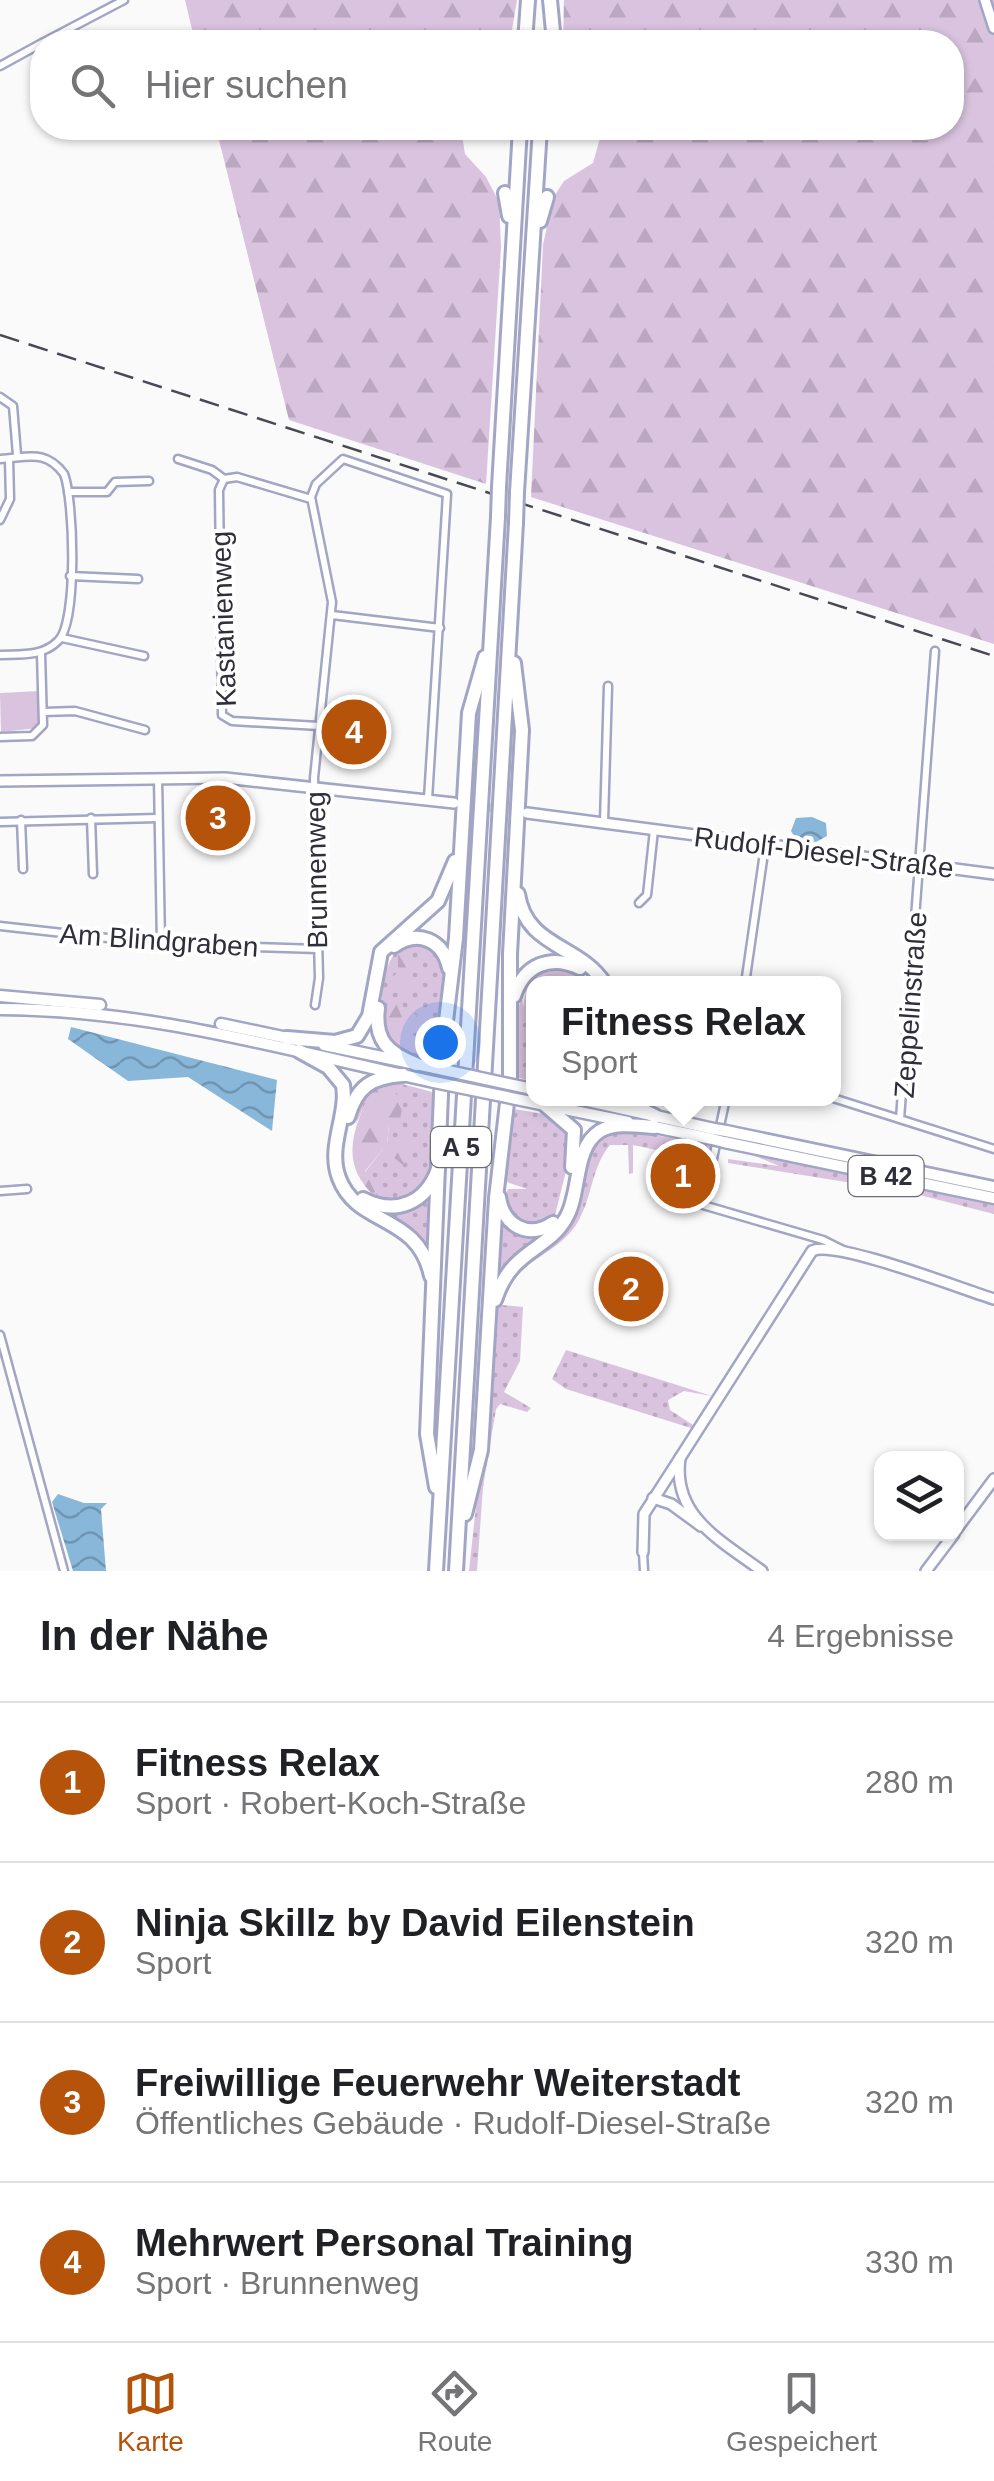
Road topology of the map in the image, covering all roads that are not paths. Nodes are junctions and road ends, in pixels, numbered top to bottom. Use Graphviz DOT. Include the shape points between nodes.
graph roads {
  1 [pos="124,0"];
  2 [pos="528,0"];
  3 [pos="549,0"];
  4 [pos="985,0"];
  5 [pos="526,26"];
  6 [pos="994,28"];
  7 [pos="67,30"];
  8 [pos="524,30"];
  9 [pos="526,30"];
  10 [pos="547,30"];
  11 [pos="553,30"];
  12 [pos="30,50"];
  13 [pos="0,66"];
  14 [pos="519,140"];
  15 [pos="539,140"];
  16 [pos="505,193"];
  17 [pos="548,197"];
  18 [pos="534,242"];
  19 [pos="512,254"];
  20 [pos="0,397"];
  21 [pos="9,458"];
  22 [pos="178,459"];
  23 [pos="224,479"];
  24 [pos="150,481"];
  25 [pos="68,492"];
  26 [pos="311,499"];
  27 [pos="0,520"];
  28 [pos="70,576"];
  29 [pos="138,579"];
  30 [pos="332,616"];
  31 [pos="510,625"];
  32 [pos="440,628"];
  33 [pos="491,635"];
  34 [pos="62,638"];
  35 [pos="935,650"];
  36 [pos="41,653"];
  37 [pos="0,655"];
  38 [pos="144,656"];
  39 [pos="608,686"];
  40 [pos="43,712"];
  41 [pos="319,726"];
  42 [pos="145,730"];
  43 [pos="0,737"];
  44 [pos="158,777"];
  45 [pos="0,780"];
  46 [pos="314,784"];
  47 [pos="428,799"];
  48 [pos="454,803"];
  49 [pos="527,813"];
  50 [pos="92,818"];
  51 [pos="158,818"];
  52 [pos="21,820"];
  53 [pos="0,822"];
  54 [pos="604,822"];
  55 [pos="462,824"];
  56 [pos="654,829"];
  57 [pos="765,846"];
  58 [pos="517,851"];
  59 [pos="921,865"];
  60 [pos="23,869"];
  61 [pos="93,874"];
  62 [pos="994,874"];
  63 [pos="639,903"];
  64 [pos="0,926"];
  65 [pos="161,944"];
  66 [pos="318,949"];
  67 [pos="528,976"];
  68 [pos="586,976"];
  69 [pos="599,976"];
  70 [pos="745,976"];
  71 [pos="526,978"];
  72 [pos="0,996"];
  73 [pos="448,1003"];
  74 [pos="315,1005"];
  75 [pos="0,1009"];
  76 [pos="510,1024"];
  77 [pos="287,1038"];
  78 [pos="299,1051"];
  79 [pos="416,1064"];
  80 [pos="404,1075"];
  81 [pos="526,1087"];
  82 [pos="526,1101"];
  83 [pos="841,1101"];
  84 [pos="547,1106"];
  85 [pos="551,1106"];
  86 [pos="602,1106"];
  87 [pos="630,1106"];
  88 [pos="724,1106"];
  89 [pos="900,1119"];
  90 [pos="654,1122"];
  91 [pos="718,1138"];
  92 [pos="994,1149"];
  93 [pos="441,1157"];
  94 [pos="500,1164"];
  95 [pos="994,1187"];
  96 [pos="27,1189"];
  97 [pos="0,1191"];
  98 [pos="994,1198"];
  99 [pos="798,1235"];
  100 [pos="850,1254"];
  101 [pos="808,1258"];
  102 [pos="994,1299"];
  103 [pos="434,1306"];
  104 [pos="489,1332"];
  105 [pos="0,1336"];
  106 [pos="0,1348"];
  107 [pos="6,1358"];
  108 [pos="680,1458"];
  109 [pos="994,1480"];
  110 [pos="654,1498"];
  111 [pos="440,1509"];
  112 [pos="964,1520"];
  113 [pos="701,1526"];
  114 [pos="458,1535"];
  115 [pos="948,1541"];
  116 [pos="643,1552"];
  117 [pos="64,1571"];
  118 [pos="436,1571"];
  119 [pos="456,1571"];
  120 [pos="644,1571"];
  121 [pos="762,1571"];
  122 [pos="926,1571"];
  1 -- 7 [label="street"];
  2 -- 5 [label="highway"];
  3 -- 10 [label="highway"];
  3 -- 11 [label="highway"];
  4 -- 6 [label="street"];
  5 -- 8 [label="highway"];
  5 -- 9 [label="highway"];
  12 -- 13 [label="street"];
  14 -- 19 [label="highway, A 5"];
  15 -- 18 [label="highway, A 5"];
  16 -- 19 [label="highway"];
  17 -- 18 [label="highway"];
  18 -- 31 [label="highway, A 5, bridge"];
  19 -- 33 [label="highway, A 5, bridge"];
  20 -- 21 [label="street" via="13,406"];
  21 -- 25 [label="street" via="52,461"];
  21 -- 27 [label="street" via="10,499"];
  22 -- 23 [label="street"];
  23 -- 26 [label="street"];
  23 -- 41 [label="street, Kastanienweg" via="222,715"];
  24 -- 25 [label="street" via="115,482 107,492"];
  25 -- 28 [label="street"];
  26 -- 30 [label="street, Brunnenweg"];
  26 -- 32 [label="street" via="314,487 343,459 447,494"];
  28 -- 29 [label="street"];
  28 -- 34 [label="street"];
  30 -- 32 [label="street"];
  30 -- 41 [label="street, Brunnenweg"];
  31 -- 58 [label="highway, A 5" via="522,730"];
  31 -- 114 [label="highway, A 5"];
  32 -- 47 [label="street"];
  33 -- 55 [label="highway" via="469,713"];
  33 -- 111 [label="highway, A 5"];
  34 -- 36 [label="street"];
  34 -- 38 [label="street"];
  35 -- 59 [label="street, Zeppelinstraße"];
  36 -- 37 [label="street"];
  36 -- 40 [label="street"];
  39 -- 54 [label="street"];
  40 -- 42 [label="street" via="75,711"];
  40 -- 43 [label="street" via="43,726 34,735"];
  41 -- 46 [label="street, Brunnenweg"];
  44 -- 45 [label="street"];
  44 -- 46 [label="street"];
  44 -- 51 [label="street"];
  46 -- 47 [label="street"];
  46 -- 66 [label="street, Brunnenweg"];
  47 -- 48 [label="street"];
  49 -- 54 [label="street, Rudolf-Diesel-Straße"];
  50 -- 51 [label="street"];
  50 -- 52 [label="street"];
  50 -- 61 [label="street"];
  51 -- 65 [label="street"];
  52 -- 53 [label="street"];
  52 -- 60 [label="street"];
  54 -- 56 [label="street, Rudolf-Diesel-Straße"];
  55 -- 73 [label="highway"];
  55 -- 77 [label="highway" via="453,870 438,901 381,952 362,1031 340,1042"];
  56 -- 57 [label="street, Rudolf-Diesel-Straße"];
  56 -- 63 [label="street, Rudolf-Diesel-Straße" via="647,895"];
  57 -- 59 [label="street, Rudolf-Diesel-Straße"];
  57 -- 70 [label="street"];
  58 -- 69 [label="highway, A 5" via="519,901 530,925"];
  58 -- 76 [label="highway, A 5"];
  59 -- 62 [label="street, Rudolf-Diesel-Straße"];
  59 -- 89 [label="street, Zeppelinstraße"];
  64 -- 65 [label="street, Am Blindgraben"];
  65 -- 66 [label="street, Am Blindgraben"];
  66 -- 74 [label="street, Brunnenweg"];
  67 -- 68 [label="highway" via="539,964 568,962"];
  71 -- 76 [label="highway"];
  72 -- 77 [label="main road" via="126,1008"];
  73 -- 79 [label="highway" via="448,966 438,945 416,937 396,943 384,965 377,1028 390,1052"];
  73 -- 93 [label="highway"];
  75 -- 78 [label="main road, B 42" via="148,1018"];
  76 -- 94 [label="highway"];
  77 -- 79 [label="main road"];
  78 -- 80 [label="main road, B 42"];
  78 -- 103 [label="highway" via="328,1066 342,1085 335,1153 340,1181 358,1204 420,1245"];
  79 -- 81 [label="main road, bridge"];
  80 -- 82 [label="main road, B 42, bridge"];
  80 -- 93 [label="highway" via="375,1079 358,1093 344,1137 346,1180 372,1204 394,1208 429,1188"];
  83 -- 89 [label="street"];
  84 -- 94 [label="highway" via="568,1120 576,1143 564,1205 549,1226 525,1230 506,1218"];
  85 -- 90 [label="main road, B 42"];
  86 -- 90 [label="main road, B 42"];
  87 -- 90 [label="highway"];
  88 -- 91 [label="street"];
  89 -- 92 [label="street"];
  90 -- 91 [label="main road, B 42"];
  90 -- 104 [label="highway" via="608,1128 590,1141 566,1218 508,1272"];
  91 -- 95 [label="main road, B 42"];
  91 -- 98 [label="main road, B 42"];
  91 -- 99 [label="street" via="703,1205"];
  93 -- 103 [label="highway"];
  94 -- 104 [label="highway"];
  96 -- 97 [label="street"];
  99 -- 100 [label="street"];
  99 -- 101 [label="street" via="807,1243"];
  100 -- 101 [label="street" via="818,1247"];
  100 -- 102 [label="street"];
  101 -- 108 [label="street"];
  103 -- 111 [label="highway" via="427,1434"];
  104 -- 114 [label="highway" via="480,1450"];
  105 -- 107 [label="street"];
  106 -- 107 [label="street"];
  107 -- 117 [label="street"];
  108 -- 110 [label="street"];
  108 -- 113 [label="street" via="680,1497"];
  109 -- 112 [label="street"];
  110 -- 113 [label="street"];
  110 -- 116 [label="street" via="644,1517"];
  111 -- 118 [label="highway, A 5"];
  113 -- 121 [label="street"];
  114 -- 119 [label="highway, A 5"];
  115 -- 122 [label="street"];
  116 -- 120 [label="street"];
}
